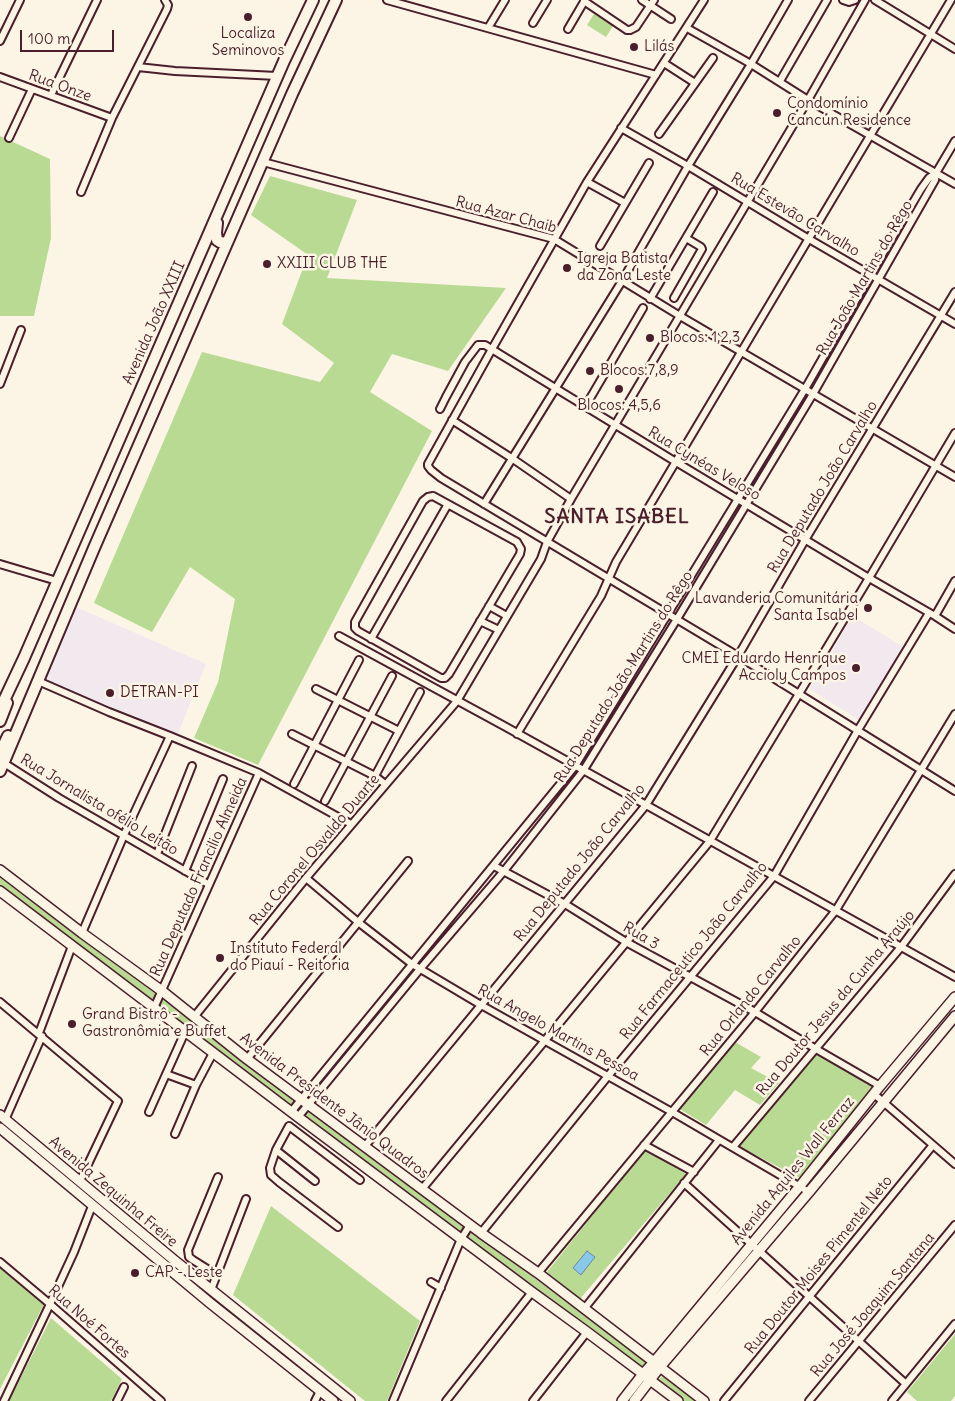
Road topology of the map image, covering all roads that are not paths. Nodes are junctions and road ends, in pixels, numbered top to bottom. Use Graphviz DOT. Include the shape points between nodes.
graph roads {
  1 [pos="20,0"];
  2 [pos="97,0"];
  3 [pos="313,0"];
  4 [pos="336,0"];
  5 [pos="387,0"];
  6 [pos="505,0"];
  7 [pos="547,0"];
  8 [pos="642,0"];
  9 [pos="704,0"];
  10 [pos="788,0"];
  11 [pos="827,0"];
  12 [pos="843,0"];
  13 [pos="855,0"];
  14 [pos="865,0"];
  15 [pos="875,0"];
  16 [pos="951,0"];
  17 [pos="584,1"];
  18 [pos="166,2"];
  19 [pos="652,3"];
  20 [pos="671,19"];
  21 [pos="533,23"];
  22 [pos="488,28"];
  23 [pos="687,28"];
  24 [pos="568,29"];
  25 [pos="931,34"];
  26 [pos="0,41"];
  27 [pos="955,49"];
  28 [pos="713,58"];
  29 [pos="664,63"];
  30 [pos="751,64"];
  31 [pos="138,67"];
  32 [pos="656,75"];
  33 [pos="277,76"];
  34 [pos="0,77"];
  35 [pos="780,81"];
  36 [pos="695,83"];
  37 [pos="32,89"];
  38 [pos="51,96"];
  39 [pos="808,100"];
  40 [pos="112,118"];
  41 [pos="621,128"];
  42 [pos="659,134"];
  43 [pos="871,135"];
  44 [pos="9,138"];
  45 [pos="955,141"];
  46 [pos="262,162"];
  47 [pos="650,163"];
  48 [pos="688,166"];
  49 [pos="936,173"];
  50 [pos="587,182"];
  51 [pos="955,184"];
  52 [pos="81,192"];
  53 [pos="713,192"];
  54 [pos="748,201"];
  55 [pos="625,204"];
  56 [pos="218,214"];
  57 [pos="686,238"];
  58 [pos="554,239"];
  59 [pos="809,239"];
  60 [pos="228,243"];
  61 [pos="600,246"];
  62 [pos="870,275"];
  63 [pos="879,280"];
  64 [pos="622,281"];
  65 [pos="955,292"];
  66 [pos="674,298"];
  67 [pos="650,299"];
  68 [pos="643,308"];
  69 [pos="680,316"];
  70 [pos="941,316"];
  71 [pos="955,324"];
  72 [pos="20,330"];
  73 [pos="492,349"];
  74 [pos="742,352"];
  75 [pos="0,384"];
  76 [pos="556,388"];
  77 [pos="805,389"];
  78 [pos="812,394"];
  79 [pos="585,407"];
  80 [pos="440,409"];
  81 [pos="452,420"];
  82 [pos="614,425"];
  83 [pos="872,429"];
  84 [pos="955,433"];
  85 [pos="513,459"];
  86 [pos="676,462"];
  87 [pos="935,466"];
  88 [pos="955,477"];
  89 [pos="570,499"];
  90 [pos="738,500"];
  91 [pos="448,504"];
  92 [pos="484,504"];
  93 [pos="746,504"];
  94 [pos="805,540"];
  95 [pos="547,542"];
  96 [pos="0,564"];
  97 [pos="608,578"];
  98 [pos="869,578"];
  99 [pos="57,581"];
  100 [pos="955,581"];
  101 [pos="489,606"];
  102 [pos="932,614"];
  103 [pos="668,615"];
  104 [pos="507,616"];
  105 [pos="677,620"];
  106 [pos="480,621"];
  107 [pos="955,629"];
  108 [pos="498,630"];
  109 [pos="57,636"];
  110 [pos="339,636"];
  111 [pos="371,639"];
  112 [pos="738,656"];
  113 [pos="24,658"];
  114 [pos="359,660"];
  115 [pos="392,676"];
  116 [pos="38,681"];
  117 [pos="316,689"];
  118 [pos="420,692"];
  119 [pos="799,694"];
  120 [pos="338,700"];
  121 [pos="457,701"];
  122 [pos="0,709"];
  123 [pos="955,714"];
  124 [pos="370,716"];
  125 [pos="0,721"];
  126 [pos="858,730"];
  127 [pos="399,731"];
  128 [pos="292,734"];
  129 [pos="517,734"];
  130 [pos="170,736"];
  131 [pos="314,745"];
  132 [pos="346,761"];
  133 [pos="1,762"];
  134 [pos="192,766"];
  135 [pos="576,766"];
  136 [pos="921,769"];
  137 [pos="583,770"];
  138 [pos="259,774"];
  139 [pos="375,776"];
  140 [pos="223,779"];
  141 [pos="294,784"];
  142 [pos="385,784"];
  143 [pos="955,791"];
  144 [pos="364,793"];
  145 [pos="325,801"];
  146 [pos="646,805"];
  147 [pos="351,824"];
  148 [pos="124,835"];
  149 [pos="710,841"];
  150 [pos="157,854"];
  151 [pos="408,861"];
  152 [pos="494,866"];
  153 [pos="0,870"];
  154 [pos="185,871"];
  155 [pos="504,871"];
  156 [pos="955,874"];
  157 [pos="774,876"];
  158 [pos="306,878"];
  159 [pos="208,884"];
  160 [pos="0,891"];
  161 [pos="565,904"];
  162 [pos="836,910"];
  163 [pos="358,922"];
  164 [pos="82,933"];
  165 [pos="626,942"];
  166 [pos="72,946"];
  167 [pos="901,947"];
  168 [pos="412,964"];
  169 [pos="420,969"];
  170 [pos="955,977"];
  171 [pos="690,978"];
  172 [pos="162,991"];
  173 [pos="955,997"];
  174 [pos="0,1002"];
  175 [pos="481,1005"];
  176 [pos="154,1008"];
  177 [pos="755,1012"];
  178 [pos="955,1016"];
  179 [pos="194,1017"];
  180 [pos="185,1032"];
  181 [pos="40,1035"];
  182 [pos="546,1041"];
  183 [pos="816,1049"];
  184 [pos="213,1053"];
  185 [pos="247,1059"];
  186 [pos="166,1074"];
  187 [pos="608,1076"];
  188 [pos="196,1085"];
  189 [pos="880,1086"];
  190 [pos="874,1094"];
  191 [pos="305,1102"];
  192 [pos="882,1103"];
  193 [pos="150,1112"];
  194 [pos="672,1112"];
  195 [pos="295,1114"];
  196 [pos="3,1118"];
  197 [pos="289,1126"];
  198 [pos="0,1128"];
  199 [pos="175,1134"];
  200 [pos="719,1140"];
  201 [pos="644,1145"];
  202 [pos="933,1145"];
  203 [pos="365,1146"];
  204 [pos="733,1147"];
  205 [pos="276,1150"];
  206 [pos="955,1164"];
  207 [pos="694,1172"];
  208 [pos="218,1177"];
  209 [pos="360,1180"];
  210 [pos="80,1181"];
  211 [pos="316,1181"];
  212 [pos="684,1183"];
  213 [pos="800,1186"];
  214 [pos="422,1189"];
  215 [pos="809,1192"];
  216 [pos="246,1199"];
  217 [pos="92,1206"];
  218 [pos="470,1225"];
  219 [pos="955,1225"];
  220 [pos="338,1227"];
  221 [pos="481,1233"];
  222 [pos="461,1239"];
  223 [pos="751,1243"];
  224 [pos="759,1251"];
  225 [pos="0,1262"];
  226 [pos="439,1270"];
  227 [pos="538,1273"];
  228 [pos="216,1275"];
  229 [pos="446,1275"];
  230 [pos="431,1282"];
  231 [pos="441,1288"];
  232 [pos="214,1292"];
  233 [pos="532,1292"];
  234 [pos="809,1296"];
  235 [pos="210,1303"];
  236 [pos="50,1304"];
  237 [pos="229,1304"];
  238 [pos="584,1309"];
  239 [pos="222,1313"];
  240 [pos="955,1324"];
  241 [pos="587,1332"];
  242 [pos="859,1341"];
  243 [pos="657,1365"];
  244 [pos="647,1377"];
  245 [pos="906,1384"];
  246 [pos="124,1387"];
  247 [pos="320,1391"];
  248 [pos="4,1401"];
  249 [pos="117,1401"];
  250 [pos="160,1401"];
  251 [pos="315,1401"];
  252 [pos="332,1401"];
  253 [pos="350,1401"];
  254 [pos="392,1401"];
  255 [pos="446,1401"];
  256 [pos="532,1401"];
  257 [pos="622,1401"];
  258 [pos="634,1401"];
  259 [pos="678,1401"];
  260 [pos="704,1401"];
  261 [pos="724,1401"];
  262 [pos="809,1401"];
  263 [pos="892,1401"];
  1 -- 26 [label="street"];
  2 -- 38 [label="street"];
  3 -- 33 [label="main road, Avenida João XXIII"];
  4 -- 46 [label="main road"];
  5 -- 22 [label="street"];
  6 -- 22 [label="street"];
  7 -- 21 [label="street"];
  8 -- 19 [label="street"];
  9 -- 23 [label="street"];
  10 -- 30 [label="street"];
  11 -- 35 [label="street"];
  12 -- 13 [label="street"];
  14 -- 39 [label="street, Rua Coronel Osvaldo Duarte"];
  15 -- 25 [label="street"];
  16 -- 25 [label="street"];
  17 -- 19 [label="street" via="627,30 636,27"];
  17 -- 24 [label="street"];
  18 -- 31 [label="street" via="167,9"];
  19 -- 20 [label="street"];
  22 -- 32 [label="street"];
  23 -- 29 [label="street"];
  23 -- 30 [label="street"];
  25 -- 27 [label="street"];
  25 -- 43 [label="street" via="922,43"];
  28 -- 36 [label="street"];
  29 -- 32 [label="street"];
  29 -- 36 [label="street"];
  30 -- 35 [label="street"];
  30 -- 48 [label="street"];
  31 -- 33 [label="street"];
  31 -- 40 [label="street"];
  32 -- 41 [label="street"];
  33 -- 56 [label="main road, Avenida João XXIII"];
  34 -- 37 [label="street, Rua Onze"];
  35 -- 39 [label="street"];
  36 -- 42 [label="street"];
  37 -- 38 [label="street, Rua Onze"];
  37 -- 44 [label="street"];
  38 -- 40 [label="street, Rua Onze"];
  39 -- 43 [label="street"];
  39 -- 54 [label="street, Rua Coronel Osvaldo Duarte"];
  40 -- 52 [label="street"];
  41 -- 48 [label="street, Rua Estevão Carvalho"];
  41 -- 50 [label="street"];
  43 -- 49 [label="street"];
  43 -- 59 [label="street"];
  45 -- 49 [label="street, Rua João Martins do Rêgo"];
  46 -- 58 [label="street, Rua Azar Chaib"];
  46 -- 60 [label="main road"];
  47 -- 55 [label="street"];
  48 -- 54 [label="street, Rua Estevão Carvalho"];
  48 -- 64 [label="street"];
  49 -- 51 [label="street"];
  49 -- 62 [label="street, Rua João Martins do Rêgo" via="921,189"];
  49 -- 63 [label="street, Rua João Martins do Rêgo"];
  50 -- 55 [label="street"];
  50 -- 58 [label="street"];
  53 -- 57 [label="street"];
  54 -- 59 [label="street, Rua Estevão Carvalho"];
  54 -- 69 [label="street, Rua Coronel Osvaldo Duarte"];
  55 -- 61 [label="street"];
  56 -- 60 [label="main road" via="216,238"];
  56 -- 99 [label="main road, Avenida João XXIII"];
  57 -- 66 [label="street" via="702,249"];
  57 -- 67 [label="street"];
  58 -- 64 [label="street, Rua Azar Chaib"];
  58 -- 73 [label="street"];
  59 -- 62 [label="street, Rua Estevão Carvalho"];
  59 -- 74 [label="street"];
  60 -- 109 [label="main road"];
  62 -- 63 [label="street, Rua Estevão Carvalho"];
  62 -- 77 [label="street, Rua João Martins do Rêgo"];
  63 -- 70 [label="street, Rua Estevão Carvalho"];
  63 -- 78 [label="street, Rua João Martins do Rêgo"];
  64 -- 67 [label="street, Rua Azar Chaib"];
  64 -- 76 [label="street"];
  65 -- 70 [label="street, Rua Deputado João Carvalho"];
  67 -- 69 [label="street, Rua Azar Chaib"];
  68 -- 79 [label="street"];
  69 -- 74 [label="street, Rua Azar Chaib"];
  69 -- 82 [label="street, Rua Coronel Osvaldo Duarte"];
  70 -- 71 [label="street, Rua Estevão Carvalho"];
  70 -- 83 [label="street, Rua Deputado João Carvalho"];
  72 -- 75 [label="street"];
  73 -- 76 [label="street, Rua Cynéas Veloso"];
  73 -- 80 [label="street" via="478,345"];
  73 -- 81 [label="street"];
  74 -- 77 [label="street, Rua Azar Chaib"];
  74 -- 86 [label="street"];
  76 -- 79 [label="street, Rua Cynéas Veloso"];
  76 -- 85 [label="street"];
  77 -- 78 [label="street, Rua Azar Chaib"];
  77 -- 90 [label="street, Rua Deputado João Martins do Rêgo"];
  78 -- 83 [label="street, Rua Azar Chaib"];
  78 -- 93 [label="street, Rua Deputado João Martins do Rêgo"];
  79 -- 82 [label="street, Rua Cynéas Veloso"];
  81 -- 85 [label="street"];
  81 -- 92 [label="street" via="428,464 429,469"];
  82 -- 86 [label="street, Rua Cynéas Veloso"];
  82 -- 89 [label="street, Rua Coronel Osvaldo Duarte"];
  83 -- 87 [label="street, Rua Azar Chaib"];
  83 -- 94 [label="street, Rua Deputado João Carvalho"];
  84 -- 87 [label="street"];
  85 -- 89 [label="street"];
  85 -- 92 [label="street"];
  86 -- 90 [label="street, Rua Cynéas Veloso"];
  86 -- 97 [label="street"];
  87 -- 88 [label="street, Rua Azar Chaib"];
  87 -- 98 [label="street"];
  89 -- 95 [label="street, Rua Coronel Osvaldo Duarte"];
  90 -- 93 [label="street, Rua Cynéas Veloso"];
  90 -- 103 [label="street, Rua Deputado João Martins do Rêgo"];
  91 -- 101 [label="street" via="517,542 521,549"];
  91 -- 111 [label="street"];
  91 -- 111 [label="street" via="433,496 423,500 355,622 355,628"];
  92 -- 95 [label="street"];
  93 -- 94 [label="street, Rua Cynéas Veloso"];
  93 -- 105 [label="street, Rua Deputado João Martins do Rêgo"];
  94 -- 98 [label="street, Rua Cynéas Veloso"];
  94 -- 112 [label="street, Rua Deputado João Carvalho"];
  95 -- 97 [label="street"];
  95 -- 104 [label="street, Rua Coronel Osvaldo Duarte"];
  96 -- 99 [label="street"];
  97 -- 103 [label="street"];
  97 -- 129 [label="street"];
  98 -- 102 [label="street, Rua Cynéas Veloso"];
  98 -- 119 [label="street"];
  99 -- 113 [label="main road, Avenida João XXIII"];
  100 -- 102 [label="street, Rua Farmaceutico João Carvalho"];
  101 -- 104 [label="street"];
  101 -- 106 [label="street"];
  102 -- 107 [label="street, Rua Cynéas Veloso"];
  102 -- 126 [label="street, Rua Farmaceutico João Carvalho"];
  103 -- 105 [label="street"];
  103 -- 135 [label="street, Rua Deputado João Martins do Rêgo"];
  104 -- 108 [label="street, Rua Coronel Osvaldo Duarte"];
  105 -- 112 [label="street"];
  105 -- 137 [label="street, Rua Deputado João Martins do Rêgo"];
  106 -- 108 [label="street"];
  106 -- 111 [label="street" via="445,678"];
  108 -- 121 [label="street, Rua Coronel Osvaldo Duarte"];
  109 -- 116 [label="main road"];
  109 -- 133 [label="main road"];
  110 -- 121 [label="street"];
  112 -- 119 [label="street"];
  112 -- 146 [label="street, Rua Deputado João Carvalho"];
  113 -- 122 [label="main road, Avenida João XXIII"];
  113 -- 125 [label="main road, Avenida João XXIII"];
  114 -- 120 [label="street"];
  115 -- 124 [label="street"];
  116 -- 130 [label="street"];
  116 -- 133 [label="main road"];
  117 -- 120 [label="street"];
  118 -- 127 [label="street"];
  119 -- 126 [label="street"];
  119 -- 149 [label="street"];
  120 -- 124 [label="street"];
  120 -- 131 [label="street"];
  121 -- 129 [label="street"];
  121 -- 142 [label="street, Rua Coronel Osvaldo Duarte"];
  123 -- 136 [label="street, Rua Orlando Carvalho"];
  124 -- 127 [label="street"];
  124 -- 132 [label="street"];
  126 -- 136 [label="street"];
  126 -- 157 [label="street, Rua Farmaceutico João Carvalho"];
  127 -- 139 [label="street"];
  128 -- 131 [label="street"];
  129 -- 135 [label="street"];
  130 -- 138 [label="street"];
  130 -- 148 [label="street"];
  131 -- 132 [label="street"];
  131 -- 141 [label="street"];
  132 -- 139 [label="street"];
  132 -- 145 [label="street"];
  133 -- 148 [label="street, Rua Jornalista ofélio Leitão"];
  134 -- 150 [label="street"];
  135 -- 137 [label="street"];
  135 -- 152 [label="street, Rua Deputado João Martins do Rêgo"];
  136 -- 143 [label="street"];
  136 -- 162 [label="street, Rua Orlando Carvalho"];
  137 -- 146 [label="street"];
  137 -- 155 [label="street, Rua Deputado João Martins do Rêgo"];
  138 -- 147 [label="street"];
  138 -- 159 [label="street, Rua Deputado Francilio Almeida"];
  139 -- 142 [label="street"];
  139 -- 144 [label="street"];
  140 -- 154 [label="street, Rua Deputado Francilio Almeida"];
  142 -- 147 [label="street, Rua Coronel Osvaldo Duarte"];
  146 -- 149 [label="street"];
  146 -- 161 [label="street, Rua Deputado João Carvalho"];
  147 -- 158 [label="street, Rua Coronel Osvaldo Duarte"];
  148 -- 150 [label="street, Rua Jornalista ofélio Leitão"];
  148 -- 164 [label="street"];
  149 -- 157 [label="street"];
  149 -- 165 [label="street"];
  150 -- 154 [label="street, Rua Jornalista ofélio Leitão"];
  151 -- 163 [label="street"];
  152 -- 155 [label="street, Rua 3"];
  152 -- 168 [label="street, Rua Deputado João Martins do Rêgo"];
  153 -- 164 [label="main road, Avenida Presidente Jânio Quadros"];
  154 -- 159 [label="street, Rua Jornalista ofélio Leitão"];
  155 -- 161 [label="street, Rua 3"];
  155 -- 169 [label="street, Rua Deputado João Martins do Rêgo"];
  156 -- 167 [label="street, Rua Doutor Jesus da Cunha Araújo"];
  157 -- 162 [label="street"];
  157 -- 171 [label="street, Rua Farmaceutico João Carvalho"];
  158 -- 163 [label="street, Rua Angelo Martins Pessoa"];
  158 -- 179 [label="street, Rua Coronel Osvaldo Duarte"];
  159 -- 172 [label="street, Rua Deputado Francilio Almeida"];
  160 -- 166 [label="main road, Avenida Presidente Jânio Quadros"];
  161 -- 165 [label="street, Rua 3"];
  161 -- 175 [label="street, Rua Deputado João Carvalho"];
  162 -- 167 [label="street"];
  162 -- 177 [label="street, Rua Orlando Carvalho"];
  163 -- 168 [label="street, Rua Angelo Martins Pessoa"];
  163 -- 185 [label="street"];
  164 -- 172 [label="main road, Avenida Presidente Jânio Quadros"];
  165 -- 171 [label="street, Rua 3"];
  165 -- 182 [label="street"];
  166 -- 176 [label="main road, Avenida Presidente Jânio Quadros"];
  166 -- 181 [label="street"];
  167 -- 170 [label="street"];
  167 -- 183 [label="street, Rua Doutor Jesus da Cunha Araújo"];
  168 -- 169 [label="street, Rua Angelo Martins Pessoa"];
  168 -- 191 [label="street, Rua Deputado João Martins do Rêgo"];
  169 -- 175 [label="street, Rua Angelo Martins Pessoa"];
  169 -- 191 [label="street, Rua Deputado João Martins do Rêgo"];
  171 -- 177 [label="street, Rua 3"];
  171 -- 187 [label="street, Rua Farmaceutico João Carvalho"];
  172 -- 176 [label="street, Rua Deputado Francilio Almeida"];
  172 -- 179 [label="main road, Avenida Presidente Jânio Quadros"];
  173 -- 189 [label="main road, Avenida Aquiles Wall Ferraz"];
  174 -- 181 [label="street"];
  175 -- 182 [label="street, Rua Angelo Martins Pessoa"];
  175 -- 203 [label="street, Rua Deputado João Carvalho"];
  176 -- 180 [label="main road, Avenida Presidente Jânio Quadros"];
  177 -- 183 [label="street, Rua 3"];
  177 -- 194 [label="street, Rua Orlando Carvalho"];
  178 -- 192 [label="main road, Avenida Aquiles Wall Ferraz"];
  179 -- 185 [label="main road, Avenida Presidente Jânio Quadros"];
  180 -- 184 [label="main road, Avenida Presidente Jânio Quadros"];
  180 -- 186 [label="street"];
  181 -- 196 [label="street"];
  181 -- 210 [label="street" via="118,1101"];
  182 -- 187 [label="street, Rua Angelo Martins Pessoa"];
  182 -- 214 [label="street"];
  183 -- 189 [label="street, Rua 3"];
  183 -- 204 [label="street, Rua Doutor Jesus da Cunha Araújo"];
  184 -- 188 [label="street"];
  184 -- 195 [label="main road, Avenida Presidente Jânio Quadros"];
  185 -- 191 [label="main road, Avenida Presidente Jânio Quadros"];
  186 -- 188 [label="street"];
  186 -- 193 [label="street"];
  187 -- 194 [label="street, Rua Angelo Martins Pessoa"];
  187 -- 221 [label="street, Rua Farmaceutico João Carvalho"];
  188 -- 199 [label="street"];
  189 -- 190 [label="main road, Avenida Aquiles Wall Ferraz"];
  190 -- 192 [label="street"];
  190 -- 213 [label="main road, Avenida Aquiles Wall Ferraz"];
  191 -- 195 [label="street, Rua Deputado João Martins do Rêgo"];
  191 -- 203 [label="main road, Avenida Presidente Jânio Quadros"];
  192 -- 202 [label="street"];
  192 -- 215 [label="main road, Avenida Aquiles Wall Ferraz"];
  194 -- 200 [label="street, Rua Angelo Martins Pessoa"];
  194 -- 201 [label="street, Rua Orlando Carvalho"];
  195 -- 197 [label="street, Rua Deputado João Martins do Rêgo"];
  195 -- 222 [label="main road, Avenida Presidente Jânio Quadros"];
  196 -- 210 [label="main road, Avenida Zequinha Freire"];
  197 -- 205 [label="street, Rua Deputado João Martins do Rêgo"];
  197 -- 209 [label="street"];
  198 -- 217 [label="main road, Avenida Zequinha Freire"];
  200 -- 204 [label="street, Rua Angelo Martins Pessoa"];
  200 -- 207 [label="street"];
  201 -- 207 [label="street"];
  201 -- 227 [label="street, Rua Orlando Carvalho"];
  202 -- 206 [label="street"];
  202 -- 234 [label="street, Rua Doutor Moises Pimentel Neto"];
  203 -- 214 [label="main road, Avenida Presidente Jânio Quadros"];
  204 -- 213 [label="street, Rua Angelo Martins Pessoa"];
  205 -- 211 [label="street"];
  205 -- 220 [label="street, Rua Deputado João Martins do Rêgo" via="270,1168 273,1177"];
  207 -- 212 [label="street"];
  208 -- 228 [label="street" via="188,1250 189,1257"];
  210 -- 232 [label="main road, Avenida Zequinha Freire"];
  212 -- 223 [label="street"];
  212 -- 238 [label="street"];
  213 -- 215 [label="street, Rua Angelo Martins Pessoa"];
  213 -- 223 [label="main road, Avenida Aquiles Wall Ferraz"];
  214 -- 218 [label="main road, Avenida Presidente Jânio Quadros"];
  215 -- 224 [label="main road, Avenida Aquiles Wall Ferraz"];
  216 -- 228 [label="street"];
  217 -- 235 [label="main road, Avenida Zequinha Freire"];
  217 -- 236 [label="street"];
  218 -- 221 [label="main road, Avenida Presidente Jânio Quadros"];
  218 -- 222 [label="street"];
  219 -- 242 [label="street, Rua José Joaquim Santana"];
  221 -- 227 [label="main road, Avenida Presidente Jânio Quadros"];
  222 -- 229 [label="street"];
  222 -- 233 [label="main road, Avenida Presidente Jânio Quadros"];
  223 -- 224 [label="street"];
  223 -- 243 [label="main road, Avenida Aquiles Wall Ferraz"];
  224 -- 234 [label="street"];
  224 -- 243 [label="main road, Avenida Aquiles Wall Ferraz"];
  225 -- 236 [label="street, Rua Noé Fortes"];
  226 -- 229 [label="street"];
  227 -- 238 [label="main road, Avenida Presidente Jânio Quadros"];
  228 -- 232 [label="street"];
  229 -- 231 [label="street"];
  230 -- 231 [label="street"];
  231 -- 254 [label="street"];
  232 -- 235 [label="main road" via="215,1302"];
  232 -- 237 [label="main road, Avenida Zequinha Freire"];
  233 -- 241 [label="main road, Avenida Presidente Jânio Quadros"];
  233 -- 255 [label="street"];
  234 -- 242 [label="street"];
  234 -- 261 [label="street, Rua Doutor Moises Pimentel Neto"];
  235 -- 239 [label="main road, Avenida Zequinha Freire"];
  236 -- 248 [label="street"];
  236 -- 250 [label="street, Rua Noé Fortes"];
  237 -- 239 [label="main road"];
  237 -- 253 [label="main road, Avenida Zequinha Freire"];
  238 -- 243 [label="main road, Avenida Presidente Jânio Quadros"];
  239 -- 247 [label="main road, Avenida Zequinha Freire"];
  240 -- 245 [label="street"];
  241 -- 244 [label="main road, Avenida Presidente Jânio Quadros"];
  241 -- 256 [label="street"];
  242 -- 245 [label="street"];
  242 -- 262 [label="street, Rua José Joaquim Santana"];
  243 -- 244 [label="main road"];
  243 -- 260 [label="main road, Avenida Presidente Jânio Quadros"];
  244 -- 257 [label="main road"];
  244 -- 258 [label="main road"];
  244 -- 259 [label="main road, Avenida Presidente Jânio Quadros"];
  245 -- 263 [label="street"];
  246 -- 249 [label="street"];
  247 -- 251 [label="street"];
  247 -- 252 [label="main road, Avenida Zequinha Freire"];
}
